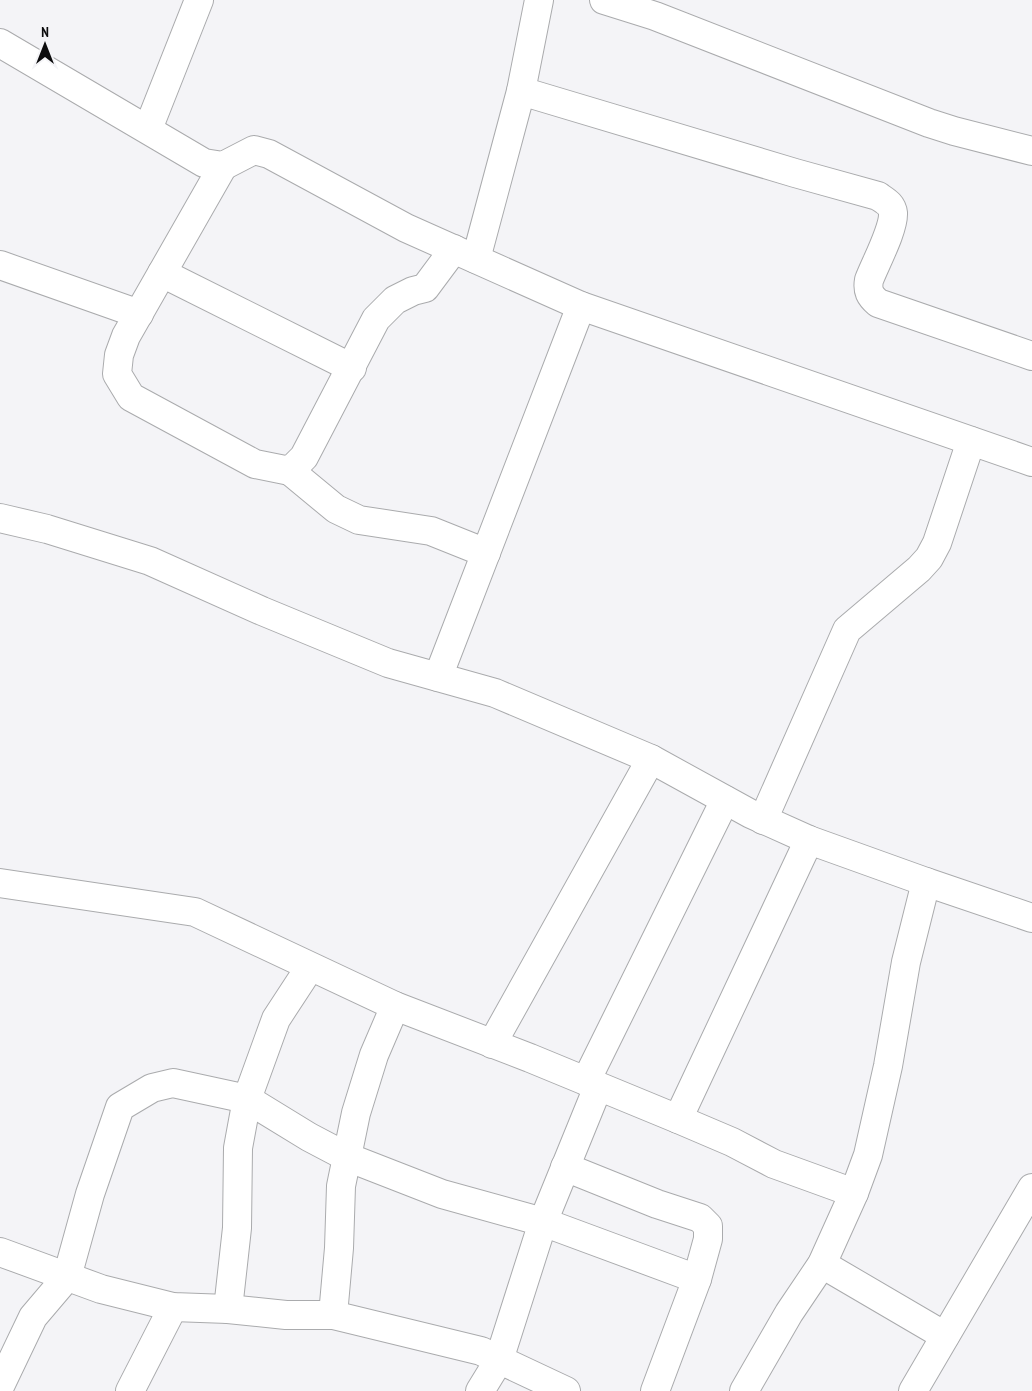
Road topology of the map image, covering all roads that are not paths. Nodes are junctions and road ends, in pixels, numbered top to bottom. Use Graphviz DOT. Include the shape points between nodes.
graph roads {
  1 [pos="199,0"];
  2 [pos="539,0"];
  3 [pos="604,0"];
  4 [pos="0,44"];
  5 [pos="521,91"];
  6 [pos="148,130"];
  7 [pos="1032,151"];
  8 [pos="223,166"];
  9 [pos="465,254"];
  10 [pos="0,265"];
  11 [pos="162,273"];
  12 [pos="581,306"];
  13 [pos="139,314"];
  14 [pos="1032,356"];
  15 [pos="352,368"];
  16 [pos="971,442"];
  17 [pos="1032,462"];
  18 [pos="290,471"];
  19 [pos="0,518"];
  20 [pos="486,553"];
  21 [pos="438,677"];
  22 [pos="651,759"];
  23 [pos="725,800"];
  24 [pos="763,820"];
  25 [pos="809,840"];
  26 [pos="926,882"];
  27 [pos="0,883"];
  28 [pos="1032,918"];
  29 [pos="310,967"];
  30 [pos="395,1006"];
  31 [pos="492,1044"];
  32 [pos="592,1084"];
  33 [pos="247,1100"];
  34 [pos="678,1119"];
  35 [pos="347,1157"];
  36 [pos="565,1167"];
  37 [pos="1032,1188"];
  38 [pos="854,1193"];
  39 [pos="544,1222"];
  40 [pos="0,1252"];
  41 [pos="822,1264"];
  42 [pos="67,1277"];
  43 [pos="697,1278"];
  44 [pos="173,1308"];
  45 [pos="228,1309"];
  46 [pos="333,1314"];
  47 [pos="945,1336"];
  48 [pos="499,1360"];
  49 [pos="0,1386"];
  50 [pos="130,1391"];
  51 [pos="480,1391"];
  52 [pos="566,1391"];
  53 [pos="655,1391"];
  54 [pos="744,1391"];
  55 [pos="913,1391"];
  1 -- 6 [label="street"];
  2 -- 5 [label="street"];
  3 -- 7 [label="street" via="664,19 929,123"];
  4 -- 6 [label="street"];
  5 -- 9 [label="street"];
  5 -- 14 [label="street" via="878,196 888,203 893,212 892,226 869,280 870,296 878,303"];
  6 -- 8 [label="street" via="204,163"];
  8 -- 9 [label="street" via="254,150 269,154 406,228"];
  8 -- 11 [label="street"];
  9 -- 12 [label="street"];
  9 -- 15 [label="street" via="425,288 395,300 376,319"];
  10 -- 13 [label="street"];
  11 -- 13 [label="street"];
  11 -- 15 [label="street"];
  12 -- 16 [label="street"];
  12 -- 20 [label="street"];
  13 -- 18 [label="street" via="119,355 117,374 131,396 256,464"];
  15 -- 18 [label="street" via="304,457"];
  16 -- 17 [label="street"];
  16 -- 24 [label="street" via="929,558 847,630"];
  18 -- 20 [label="street" via="336,509 359,520 431,531"];
  19 -- 21 [label="street" via="150,561 379,659"];
  20 -- 21 [label="street"];
  21 -- 22 [label="street" via="495,693"];
  22 -- 23 [label="street"];
  22 -- 31 [label="street"];
  23 -- 24 [label="street"];
  23 -- 32 [label="street"];
  24 -- 25 [label="street"];
  25 -- 26 [label="street"];
  25 -- 34 [label="street"];
  26 -- 28 [label="street"];
  26 -- 38 [label="street" via="906,962 868,1155"];
  27 -- 29 [label="street" via="195,912"];
  29 -- 30 [label="street"];
  29 -- 33 [label="street" via="276,1019"];
  30 -- 31 [label="street"];
  30 -- 35 [label="street" via="374,1055 356,1113"];
  31 -- 32 [label="street"];
  32 -- 34 [label="street"];
  32 -- 36 [label="street"];
  33 -- 35 [label="street"];
  33 -- 42 [label="street" via="173,1084 152,1088 120,1107 90,1194"];
  33 -- 45 [label="street" via="238,1148 237,1228"];
  34 -- 38 [label="street" via="774,1164"];
  35 -- 39 [label="street" via="442,1194"];
  35 -- 46 [label="street" via="341,1186"];
  36 -- 39 [label="street"];
  36 -- 43 [label="street" via="700,1218 708,1226 708,1232"];
  37 -- 47 [label="street"];
  38 -- 41 [label="street"];
  39 -- 43 [label="street"];
  39 -- 48 [label="street"];
  40 -- 42 [label="street"];
  41 -- 47 [label="street"];
  41 -- 54 [label="street"];
  42 -- 44 [label="street"];
  42 -- 49 [label="street" via="33,1317"];
  43 -- 53 [label="street"];
  44 -- 45 [label="street"];
  44 -- 50 [label="street"];
  45 -- 46 [label="street"];
  46 -- 48 [label="street" via="481,1351"];
  47 -- 55 [label="street"];
  48 -- 51 [label="street"];
  48 -- 52 [label="street"];
}
